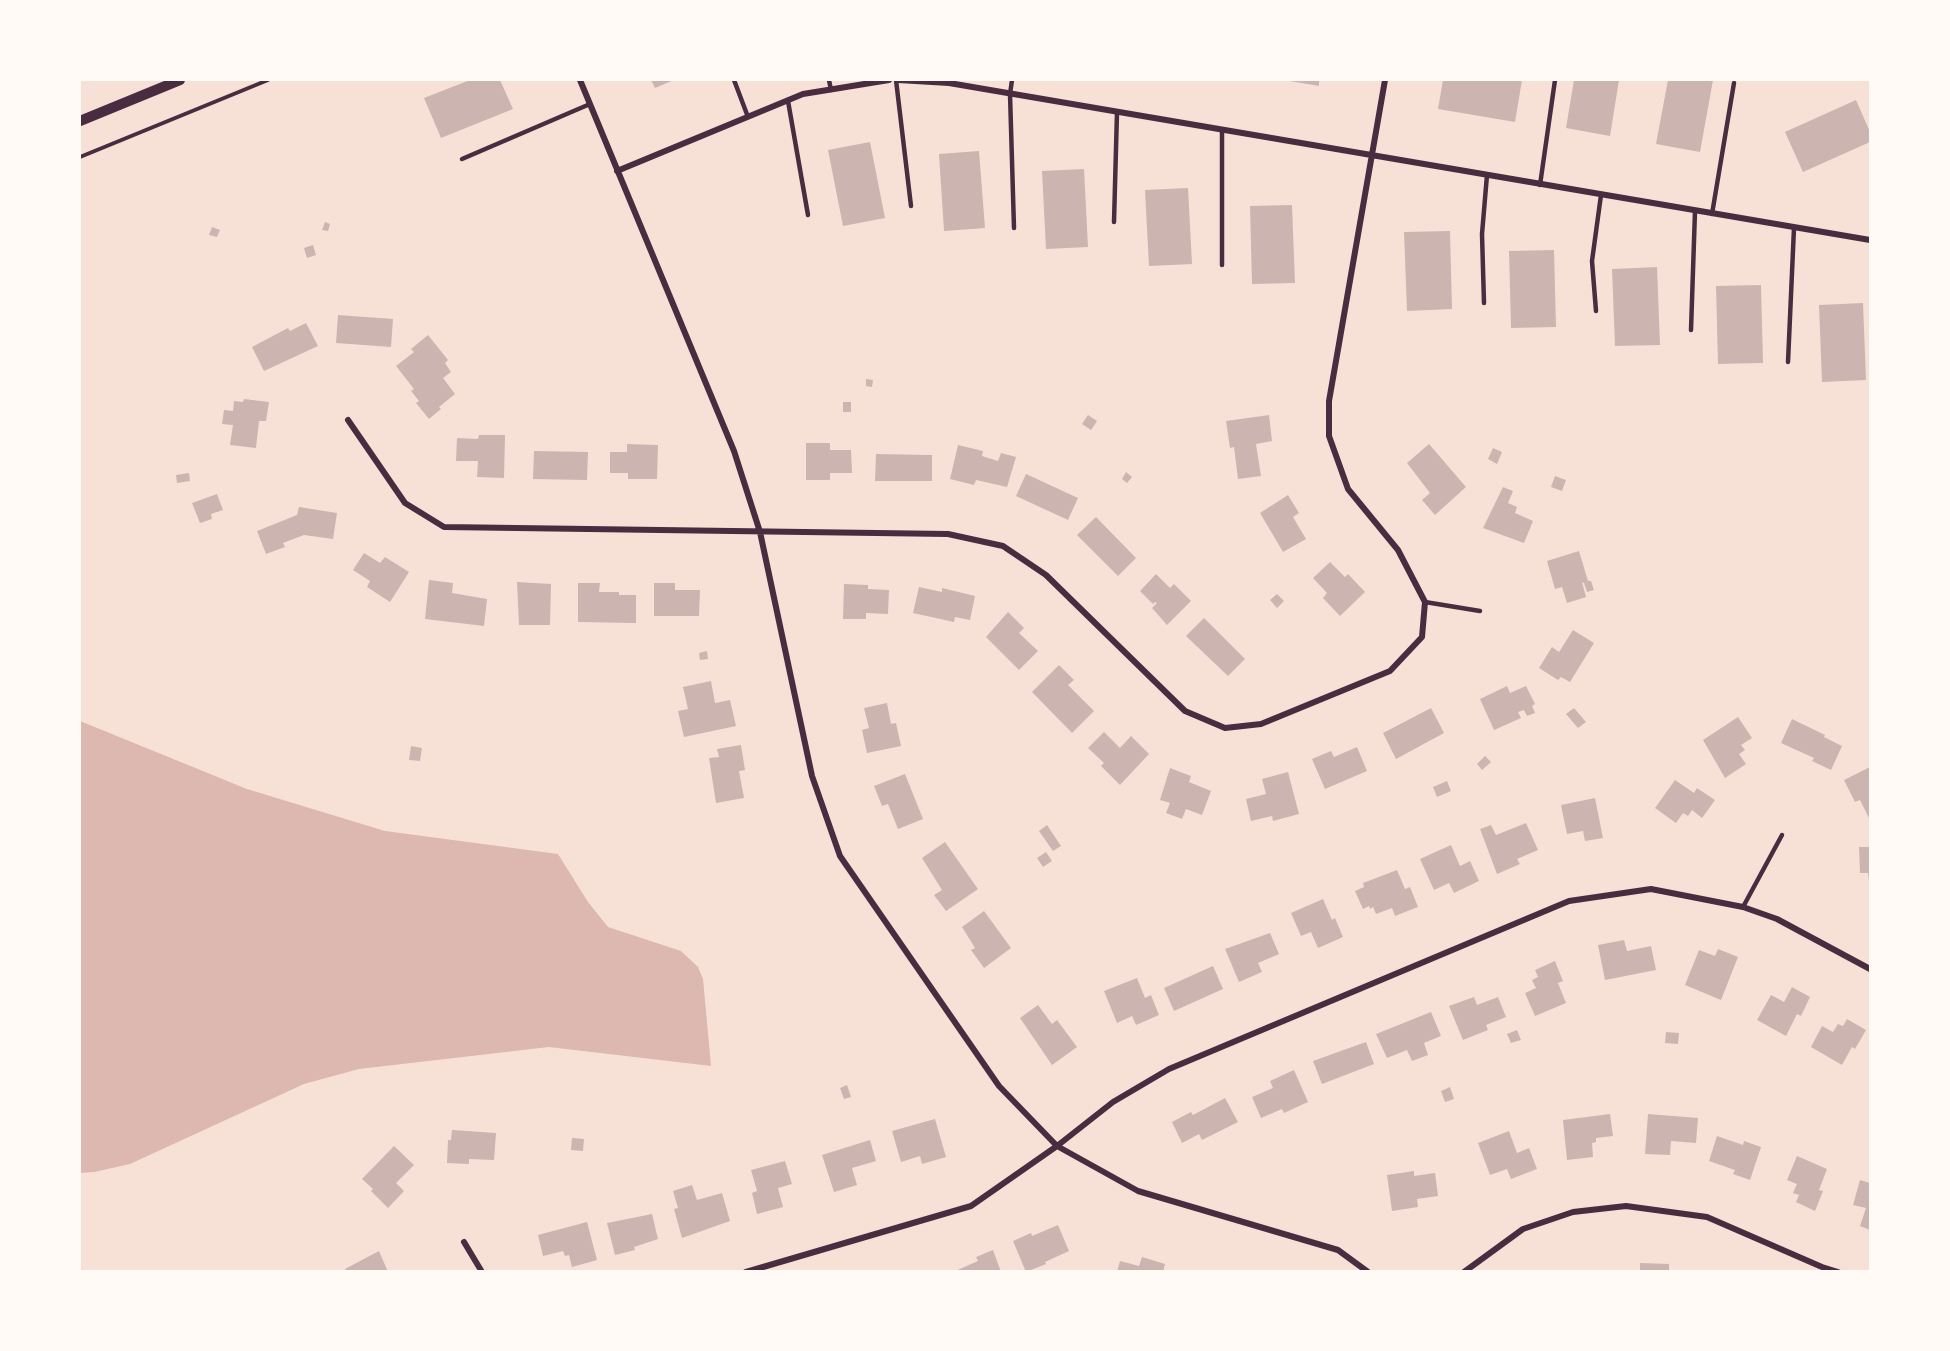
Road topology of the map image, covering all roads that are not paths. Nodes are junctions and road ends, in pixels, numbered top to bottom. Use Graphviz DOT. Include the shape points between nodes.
graph roads {
  1 [pos="180,80"];
  2 [pos="580,80"];
  3 [pos="734,80"];
  4 [pos="829,80"];
  5 [pos="889,80"];
  6 [pos="897,80"];
  7 [pos="912,80"];
  8 [pos="1012,80"];
  9 [pos="1385,80"];
  10 [pos="1555,80"];
  11 [pos="1734,84"];
  12 [pos="831,90"];
  13 [pos="1010,94"];
  14 [pos="788,101"];
  15 [pos="590,104"];
  16 [pos="1117,112"];
  17 [pos="748,117"];
  18 [pos="80,121"];
  19 [pos="1222,130"];
  20 [pos="1372,156"];
  21 [pos="462,159"];
  22 [pos="617,171"];
  23 [pos="1487,175"];
  24 [pos="1540,184"];
  25 [pos="1601,195"];
  26 [pos="911,206"];
  27 [pos="1695,211"];
  28 [pos="1713,214"];
  29 [pos="808,215"];
  30 [pos="1113,222"];
  31 [pos="1014,228"];
  32 [pos="1794,228"];
  33 [pos="1870,240"];
  34 [pos="1222,266"];
  35 [pos="1484,303"];
  36 [pos="1596,311"];
  37 [pos="1691,330"];
  38 [pos="1788,362"];
  39 [pos="348,420"];
  40 [pos="760,532"];
  41 [pos="1425,602"];
  42 [pos="1480,611"];
  43 [pos="1782,835"];
  44 [pos="1743,907"];
  45 [pos="1870,969"];
  46 [pos="1057,1146"];
  47 [pos="464,1242"];
  48 [pos="482,1272"];
  49 [pos="746,1272"];
  50 [pos="1368,1272"];
  51 [pos="1464,1272"];
  52 [pos="1838,1272"];
  1 -- 18 [label="street"];
  2 -- 15 [label="street"];
  3 -- 17 [label="lane"];
  4 -- 12 [label="lane"];
  5 -- 12 [label="street"];
  6 -- 7 [label="street"];
  6 -- 26 [label="lane"];
  7 -- 13 [label="street"];
  8 -- 13 [label="lane"];
  9 -- 20 [label="street"];
  10 -- 24 [label="lane"];
  11 -- 28 [label="lane"];
  12 -- 14 [label="street" via="803,94"];
  13 -- 16 [label="street"];
  13 -- 31 [label="lane"];
  14 -- 17 [label="street"];
  14 -- 29 [label="lane"];
  15 -- 21 [label="lane"];
  15 -- 22 [label="street"];
  16 -- 19 [label="street"];
  16 -- 30 [label="lane"];
  17 -- 22 [label="street"];
  19 -- 20 [label="street"];
  19 -- 34 [label="lane"];
  20 -- 23 [label="street"];
  20 -- 41 [label="street" via="1329,401 1329,436 1348,489 1398,550"];
  22 -- 40 [label="street" via="734,451"];
  23 -- 24 [label="street"];
  23 -- 35 [label="lane" via="1482,234"];
  24 -- 25 [label="street"];
  25 -- 27 [label="street"];
  25 -- 36 [label="lane" via="1592,261"];
  27 -- 28 [label="street"];
  27 -- 37 [label="lane"];
  28 -- 32 [label="street"];
  32 -- 33 [label="street"];
  32 -- 38 [label="lane"];
  39 -- 40 [label="street" via="405,503 444,527"];
  40 -- 41 [label="street" via="948,534 1003,546 1046,574 1185,711 1225,728 1261,724 1390,671 1422,637"];
  40 -- 46 [label="street" via="812,776 840,856 999,1086"];
  41 -- 42 [label="lane"];
  43 -- 44 [label="lane"];
  44 -- 45 [label="street" via="1777,918"];
  44 -- 46 [label="street" via="1651,889 1569,901 1168,1069 1113,1102"];
  46 -- 49 [label="street" via="971,1206"];
  46 -- 50 [label="street" via="1138,1191 1338,1250"];
  47 -- 48 [label="street"];
  51 -- 52 [label="street" via="1523,1229 1573,1212 1626,1206 1707,1217"];
}
